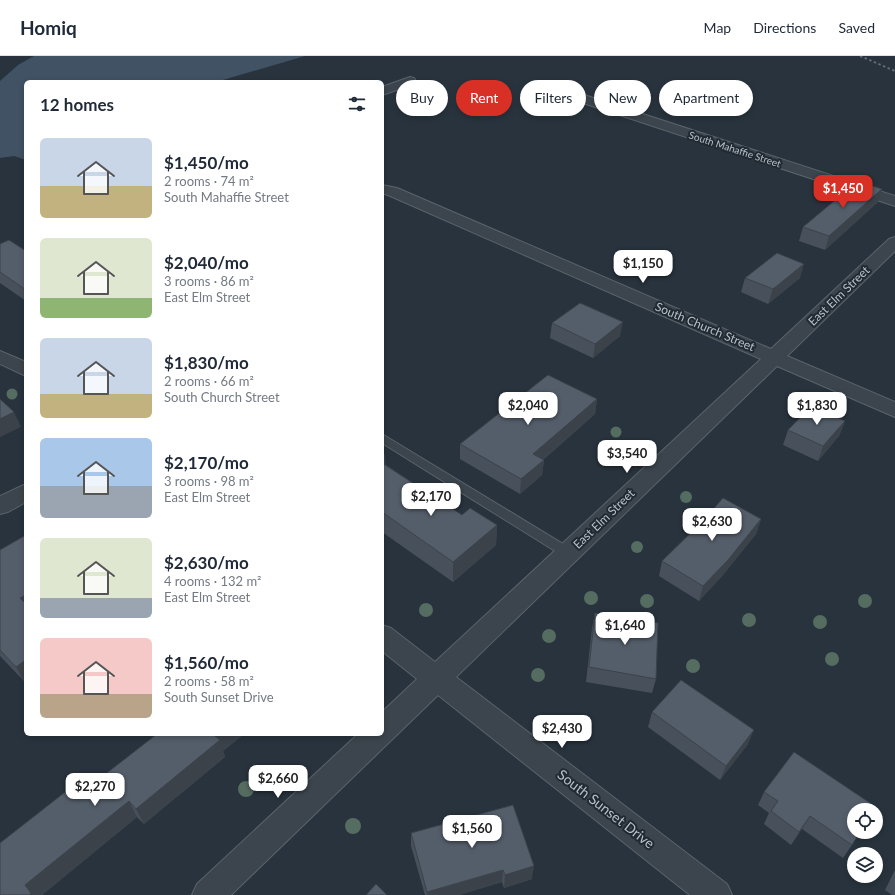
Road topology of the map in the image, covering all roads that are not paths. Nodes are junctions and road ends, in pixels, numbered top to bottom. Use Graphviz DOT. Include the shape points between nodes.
graph roads {
  1 [pos="396,86"];
  2 [pos="384,90"];
  3 [pos="586,100"];
  4 [pos="384,189"];
  5 [pos="895,201"];
  6 [pos="895,242"];
  7 [pos="24,352"];
  8 [pos="774,357"];
  9 [pos="3,358"];
  10 [pos="24,369"];
  11 [pos="895,410"];
  12 [pos="384,439"];
  13 [pos="24,493"];
  14 [pos="0,506"];
  15 [pos="568,553"];
  16 [pos="384,638"];
  17 [pos="437,678"];
  18 [pos="384,728"];
  19 [pos="376,736"];
  20 [pos="208,895"];
  21 [pos="716,895"];
  1 -- 2 [label="street"];
  3 -- 5 [label="street, South Mahaffie Street"];
  4 -- 8 [label="street, South Church Street"];
  6 -- 8 [label="street, East Elm Street"];
  7 -- 9 [label="street"];
  8 -- 11 [label="street, South Church Street"];
  8 -- 15 [label="street, East Elm Street"];
  9 -- 10 [label="street"];
  12 -- 15 [label="lane"];
  13 -- 14 [label="street"];
  15 -- 17 [label="street, East Elm Street"];
  16 -- 17 [label="street, South Sunset Drive"];
  17 -- 18 [label="street, East Elm Street"];
  17 -- 21 [label="street, South Sunset Drive"];
  19 -- 20 [label="street"];
}
